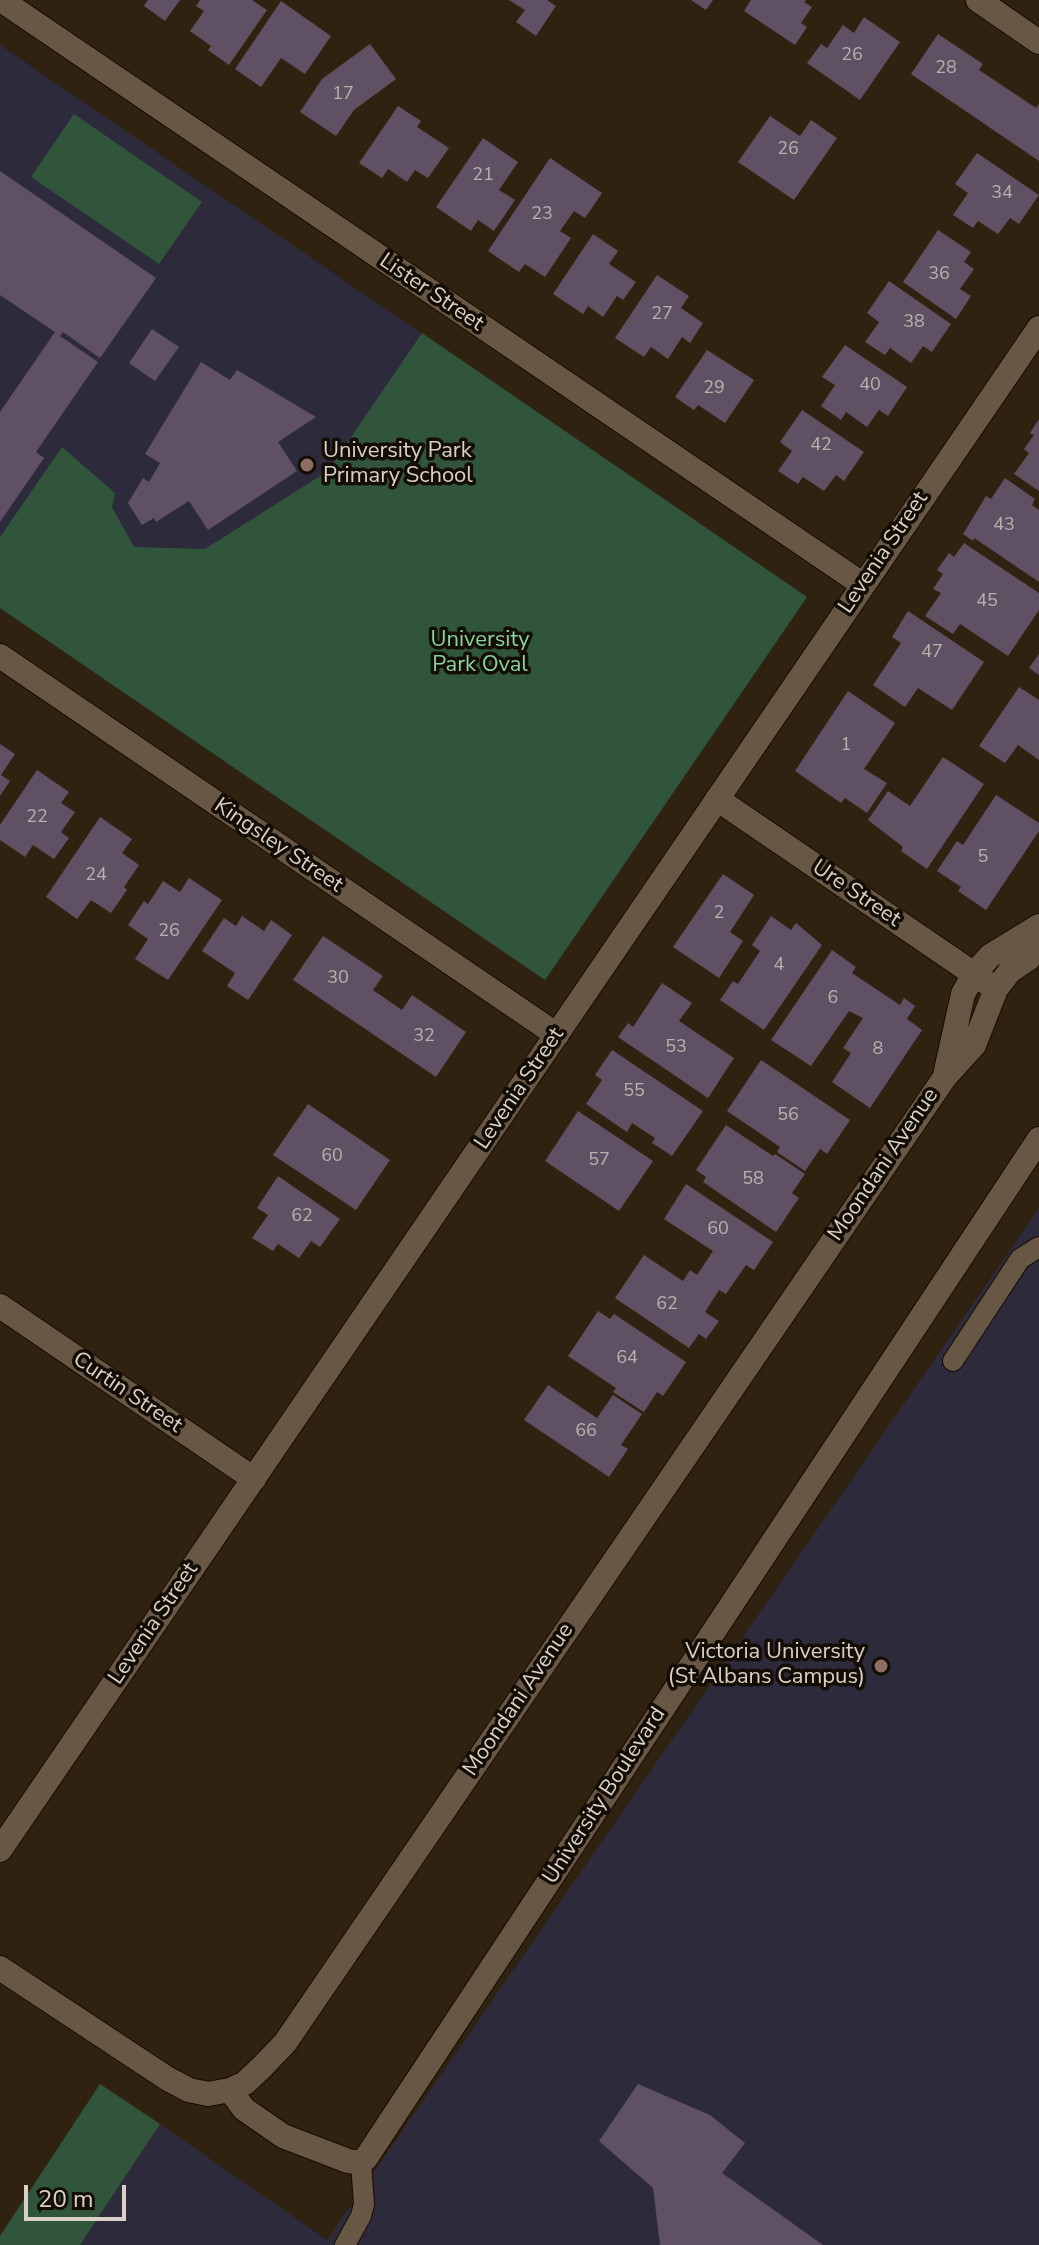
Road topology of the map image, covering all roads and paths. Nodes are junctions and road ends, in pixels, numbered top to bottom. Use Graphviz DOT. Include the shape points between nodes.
graph roads {
  1 [pos="1,0"];
  2 [pos="978,0"];
  3 [pos="1039,42"];
  4 [pos="1039,328"];
  5 [pos="862,584"];
  6 [pos="0,656"];
  7 [pos="717,799"];
  8 [pos="1039,926"];
  9 [pos="1039,945"];
  10 [pos="974,974"];
  11 [pos="996,989"];
  12 [pos="557,1035"];
  13 [pos="945,1077"];
  14 [pos="1039,1139"];
  15 [pos="1039,1247"];
  16 [pos="0,1306"];
  17 [pos="953,1361"];
  18 [pos="254,1479"];
  19 [pos="0,1850"];
  20 [pos="0,1968"];
  21 [pos="230,2090"];
  22 [pos="361,2163"];
  23 [pos="345,2245"];
  1 -- 5 [label="street, Lister Street"];
  2 -- 3 [label="street"];
  4 -- 5 [label="street, Levenia Street"];
  5 -- 7 [label="street, Levenia Street"];
  6 -- 12 [label="street, Kingsley Street"];
  7 -- 10 [label="street, Ure Street"];
  7 -- 12 [label="street, Levenia Street"];
  8 -- 10 [label="street, Moondani Avenue" via="990,956"];
  9 -- 11 [label="street, Moondani Avenue"];
  10 -- 11 [label="street, Ure Street"];
  10 -- 13 [label="street, Moondani Avenue" via="963,994"];
  11 -- 13 [label="street, Moondani Avenue" via="974,1045"];
  12 -- 18 [label="street, Levenia Street"];
  13 -- 21 [label="street, Moondani Avenue" via="285,2043 245,2083"];
  14 -- 22 [label="street, University Boulevard"];
  15 -- 17 [label="lane" via="1020,1259"];
  16 -- 18 [label="street, Curtin Street"];
  18 -- 19 [label="street, Levenia Street"];
  20 -- 21 [label="street" via="168,2079 208,2094"];
  21 -- 22 [label="street" via="244,2109 283,2136"];
  22 -- 23 [label="lane" via="364,2204"];
}
